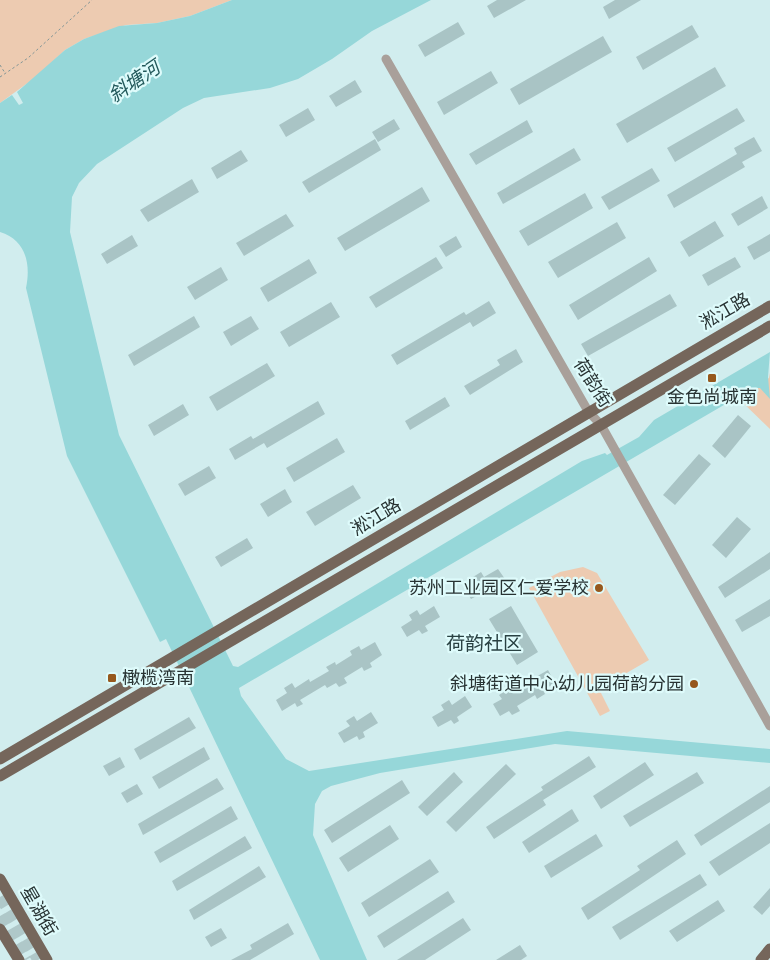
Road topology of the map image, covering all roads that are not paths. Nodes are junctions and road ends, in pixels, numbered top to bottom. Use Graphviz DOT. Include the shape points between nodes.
graph roads {
  1 [pos="386,59"];
  2 [pos="770,306"];
  3 [pos="770,326"];
  4 [pos="588,411"];
  5 [pos="601,425"];
  6 [pos="770,726"];
  7 [pos="0,759"];
  8 [pos="0,776"];
  9 [pos="0,879"];
  10 [pos="0,929"];
  11 [pos="770,949"];
  12 [pos="19,960"];
  13 [pos="47,960"];
  14 [pos="760,960"];
  1 -- 4 [label="street, 荷韵街"];
  2 -- 4 [label="main road, 淞江路"];
  3 -- 5 [label="main road, 淞江路"];
  4 -- 5 [label="street, 荷韵街"];
  4 -- 7 [label="main road, 淞江路"];
  5 -- 6 [label="street, 荷韵街"];
  5 -- 8 [label="main road, 淞江路"];
  9 -- 13 [label="main road, 星湖街"];
  10 -- 12 [label="main road"];
  11 -- 14 [label="main road"];
}
